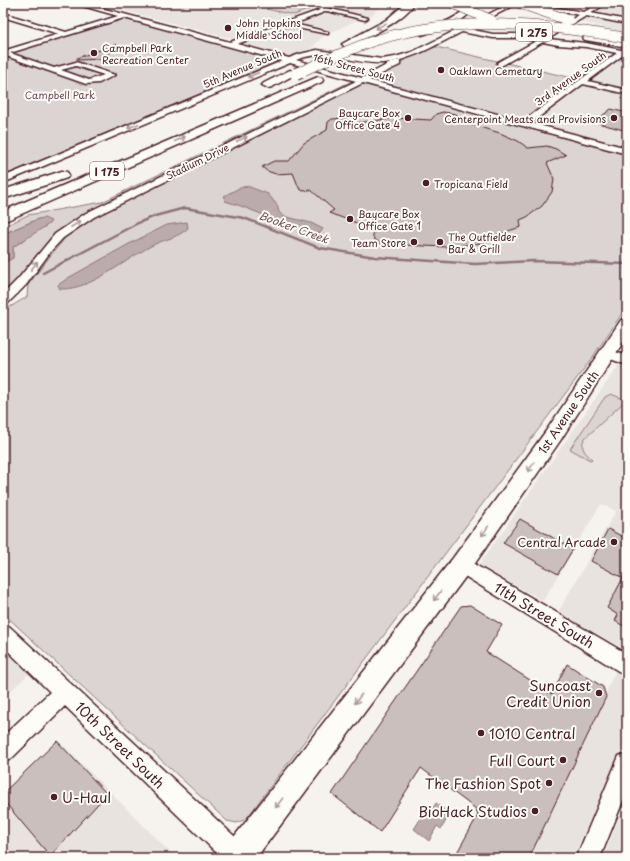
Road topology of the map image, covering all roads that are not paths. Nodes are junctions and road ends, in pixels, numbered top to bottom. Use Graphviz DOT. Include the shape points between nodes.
graph roads {
  1 [pos="75,3"];
  2 [pos="411,3"];
  3 [pos="452,3"];
  4 [pos="473,3"];
  5 [pos="518,3"];
  6 [pos="604,3"];
  7 [pos="541,6"];
  8 [pos="585,14"];
  9 [pos="3,15"];
  10 [pos="125,16"];
  11 [pos="365,18"];
  12 [pos="627,22"];
  13 [pos="287,24"];
  14 [pos="462,30"];
  15 [pos="326,33"];
  16 [pos="66,34"];
  17 [pos="627,37"];
  18 [pos="542,40"];
  19 [pos="232,44"];
  20 [pos="626,49"];
  21 [pos="3,53"];
  22 [pos="414,53"];
  23 [pos="288,60"];
  24 [pos="501,64"];
  25 [pos="53,70"];
  26 [pos="293,74"];
  27 [pos="314,79"];
  28 [pos="362,80"];
  29 [pos="582,82"];
  30 [pos="254,91"];
  31 [pos="627,92"];
  32 [pos="524,124"];
  33 [pos="627,151"];
  34 [pos="76,169"];
  35 [pos="62,175"];
  36 [pos="3,180"];
  37 [pos="3,195"];
  38 [pos="3,202"];
  39 [pos="3,216"];
  40 [pos="3,301"];
  41 [pos="627,322"];
  42 [pos="607,353"];
  43 [pos="627,361"];
  44 [pos="461,565"];
  45 [pos="3,633"];
  46 [pos="627,665"];
  47 [pos="64,692"];
  48 [pos="3,751"];
  49 [pos="627,764"];
  50 [pos="237,857"];
  51 [pos="588,858"];
  1 -- 10 [label="street, 16th Street South"];
  2 -- 26 [label="highway, one-way" via="392,21"];
  3 -- 20 [label="highway, I 275, bridge" via="522,29"];
  4 -- 27 [label="highway" via="462,16 441,26 376,48"];
  5 -- 14 [label="street, 5th Avenue South"];
  5 -- 17 [label="highway, I 275, bridge" via="562,19"];
  6 -- 8 [label="street"];
  7 -- 8 [label="street"];
  8 -- 12 [label="street"];
  8 -- 18 [label="street"];
  9 -- 16 [label="street"];
  10 -- 16 [label="street"];
  10 -- 19 [label="street, 16th Street South"];
  11 -- 13 [label="street" via="322,9"];
  13 -- 15 [label="street"];
  13 -- 19 [label="street"];
  14 -- 18 [label="street" via="493,36 515,35"];
  14 -- 22 [label="street, 5th Avenue South"];
  16 -- 21 [label="street"];
  17 -- 26 [label="highway, bridge" via="492,23 441,26 380,39"];
  18 -- 20 [label="street"];
  18 -- 24 [label="street"];
  19 -- 23 [label="street, 16th Street South"];
  20 -- 27 [label="highway" via="588,38 533,33 465,35 405,46"];
  20 -- 29 [label="street, 3rd Avenue South"];
  21 -- 25 [label="street"];
  22 -- 23 [label="street, 5th Avenue South" via="382,61 323,52"];
  22 -- 28 [label="street, Stadium Drive"];
  23 -- 28 [label="street, 16th Street South"];
  23 -- 36 [label="street, 5th Avenue South, one-way"];
  25 -- 25 [label="street" via="76,64 111,75 89,82"];
  26 -- 30 [label="highway"];
  39 -- 27 [label="highway, I 175, one-way"];
  28 -- 32 [label="street, 16th Street South"];
  40 -- 28 [label="street, Stadium Drive, one-way" via="59,236 90,215"];
  29 -- 31 [label="street"];
  29 -- 32 [label="street, 3rd Avenue South"];
  32 -- 33 [label="street, 16th Street South"];
  34 -- 35 [label="highway, I 175"];
  35 -- 37 [label="highway"];
  35 -- 38 [label="highway, I 175"];
  41 -- 42 [label="main road, 1st Avenue South"];
  42 -- 43 [label="street"];
  42 -- 44 [label="main road, 1st Avenue South, one-way" via="553,436"];
  44 -- 46 [label="street, 11th Street South"];
  44 -- 50 [label="main road, 1st Avenue South, one-way"];
  45 -- 47 [label="street, 10th Street South"];
  47 -- 48 [label="street"];
  47 -- 50 [label="street, 10th Street South"];
  49 -- 51 [label="street"];
}
